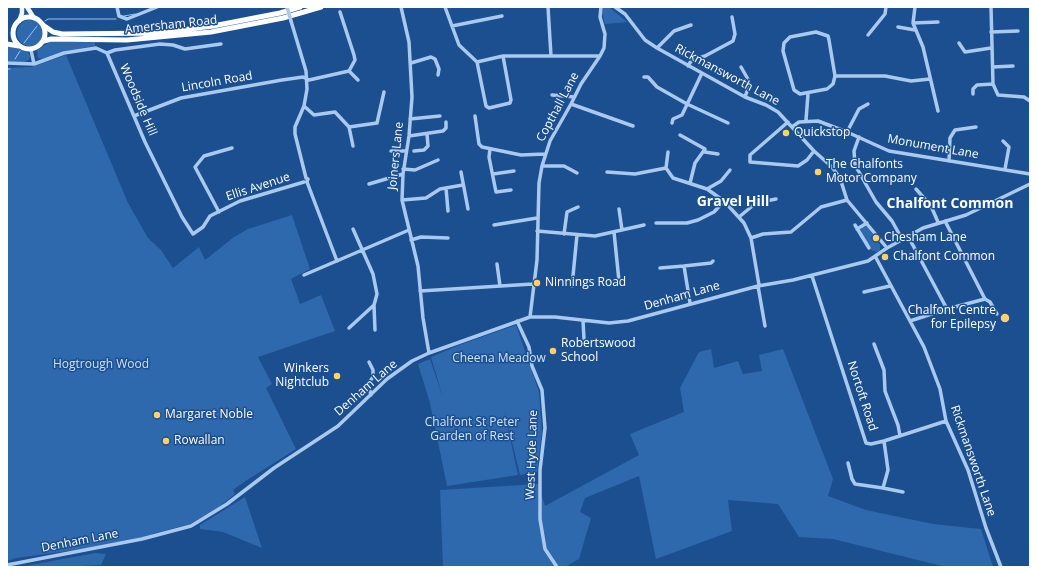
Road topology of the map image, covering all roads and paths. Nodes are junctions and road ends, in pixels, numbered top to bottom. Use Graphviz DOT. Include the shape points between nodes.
graph roads {
  1 [pos="22,7"];
  2 [pos="27,7"];
  3 [pos="117,7"];
  4 [pos="156,7"];
  5 [pos="287,7"];
  6 [pos="300,7"];
  7 [pos="321,7"];
  8 [pos="401,7"];
  9 [pos="446,7"];
  10 [pos="548,7"];
  11 [pos="601,7"];
  12 [pos="616,7"];
  13 [pos="886,7"];
  14 [pos="915,7"];
  15 [pos="991,7"];
  16 [pos="340,12"];
  17 [pos="502,16"];
  18 [pos="732,17"];
  19 [pos="34,18"];
  20 [pos="19,21"];
  21 [pos="913,22"];
  22 [pos="938,22"];
  23 [pos="43,25"];
  24 [pos="691,25"];
  25 [pos="452,26"];
  26 [pos="898,27"];
  27 [pos="14,28"];
  28 [pos="915,30"];
  29 [pos="1018,31"];
  30 [pos="991,32"];
  31 [pos="7,33"];
  32 [pos="868,35"];
  33 [pos="44,41"];
  34 [pos="7,44"];
  35 [pos="221,44"];
  36 [pos="959,44"];
  37 [pos="20,47"];
  38 [pos="657,48"];
  39 [pos="991,48"];
  40 [pos="31,50"];
  41 [pos="107,53"];
  42 [pos="503,56"];
  43 [pos="551,56"];
  44 [pos="600,56"];
  45 [pos="477,62"];
  46 [pos="7,63"];
  47 [pos="411,63"];
  48 [pos="34,64"];
  49 [pos="688,66"];
  50 [pos="1014,66"];
  51 [pos="741,67"];
  52 [pos="993,67"];
  53 [pos="349,71"];
  54 [pos="702,73"];
  55 [pos="438,75"];
  56 [pos="835,76"];
  57 [pos="644,77"];
  58 [pos="306,79"];
  59 [pos="930,79"];
  60 [pos="358,80"];
  61 [pos="993,84"];
  62 [pos="384,92"];
  63 [pos="808,94"];
  64 [pos="973,94"];
  65 [pos="552,95"];
  66 [pos="745,97"];
  67 [pos="574,98"];
  68 [pos="1030,101"];
  69 [pos="572,104"];
  70 [pos="687,104"];
  71 [pos="868,104"];
  72 [pos="304,106"];
  73 [pos="938,111"];
  74 [pos="134,116"];
  75 [pos="440,116"];
  76 [pos="475,116"];
  77 [pos="410,119"];
  78 [pos="806,120"];
  79 [pos="446,122"];
  80 [pos="788,122"];
  81 [pos="672,123"];
  82 [pos="728,123"];
  83 [pos="633,126"];
  84 [pos="792,126"];
  85 [pos="349,127"];
  86 [pos="976,127"];
  87 [pos="847,132"];
  88 [pos="427,134"];
  89 [pos="680,135"];
  90 [pos="409,136"];
  91 [pos="859,137"];
  92 [pos="1003,141"];
  93 [pos="353,146"];
  94 [pos="232,148"];
  95 [pos="490,150"];
  96 [pos="391,151"];
  97 [pos="406,151"];
  98 [pos="414,151"];
  99 [pos="814,151"];
  100 [pos="668,152"];
  101 [pos="705,152"];
  102 [pos="545,154"];
  103 [pos="718,154"];
  104 [pos="438,160"];
  105 [pos="949,161"];
  106 [pos="542,166"];
  107 [pos="666,168"];
  108 [pos="404,169"];
  109 [pos="1005,169"];
  110 [pos="730,170"];
  111 [pos="514,171"];
  112 [pos="461,172"];
  113 [pos="607,172"];
  114 [pos="577,173"];
  115 [pos="403,174"];
  116 [pos="493,174"];
  117 [pos="1030,174"];
  118 [pos="306,182"];
  119 [pos="690,183"];
  120 [pos="369,184"];
  121 [pos="1030,184"];
  122 [pos="463,186"];
  123 [pos="446,188"];
  124 [pos="707,189"];
  125 [pos="916,189"];
  126 [pos="510,190"];
  127 [pos="776,199"];
  128 [pos="402,200"];
  129 [pos="847,200"];
  130 [pos="724,201"];
  131 [pos="578,207"];
  132 [pos="468,209"];
  133 [pos="618,209"];
  134 [pos="448,211"];
  135 [pos="219,212"];
  136 [pos="739,216"];
  137 [pos="537,218"];
  138 [pos="944,221"];
  139 [pos="938,222"];
  140 [pos="186,223"];
  141 [pos="656,223"];
  142 [pos="867,223"];
  143 [pos="494,225"];
  144 [pos="644,225"];
  145 [pos="353,229"];
  146 [pos="409,230"];
  147 [pos="622,230"];
  148 [pos="537,231"];
  149 [pos="614,232"];
  150 [pos="564,234"];
  151 [pos="577,235"];
  152 [pos="908,236"];
  153 [pos="448,238"];
  154 [pos="751,238"];
  155 [pos="902,239"];
  156 [pos="411,240"];
  157 [pos="869,248"];
  158 [pos="887,248"];
  159 [pos="362,250"];
  160 [pos="875,256"];
  161 [pos="336,261"];
  162 [pos="713,261"];
  163 [pos="497,264"];
  164 [pos="684,266"];
  165 [pos="660,268"];
  166 [pos="304,275"];
  167 [pos="812,276"];
  168 [pos="619,281"];
  169 [pos="533,284"];
  170 [pos="759,285"];
  171 [pos="500,286"];
  172 [pos="572,286"];
  173 [pos="890,286"];
  174 [pos="420,291"];
  175 [pos="864,292"];
  176 [pos="985,299"];
  177 [pos="690,303"];
  178 [pos="374,305"];
  179 [pos="947,309"];
  180 [pos="997,314"];
  181 [pos="530,317"];
  182 [pos="517,321"];
  183 [pos="583,321"];
  184 [pos="910,321"];
  185 [pos="765,326"];
  186 [pos="349,328"];
  187 [pos="375,330"];
  188 [pos="584,339"];
  189 [pos="874,344"];
  190 [pos="429,353"];
  191 [pos="369,362"];
  192 [pos="371,395"];
  193 [pos="946,421"];
  194 [pos="900,436"];
  195 [pos="884,441"];
  196 [pos="848,463"];
  197 [pos="883,488"];
  198 [pos="903,492"];
  199 [pos="7,565"];
  200 [pos="557,567"];
  201 [pos="1001,567"];
  1 -- 20 [label="main road"];
  2 -- 19 [label="main road"];
  3 -- 4 [label="street" via="117,14 124,19"];
  5 -- 58 [label="street, bridge" via="306,71"];
  6 -- 23 [label="highway, Amersham Road" via="213,26 158,33 62,34"];
  7 -- 33 [label="highway, Amersham Road" via="283,18 211,32 127,40"];
  8 -- 47 [label="street, Joiners Lane"];
  9 -- 25 [label="street"];
  10 -- 43 [label="street"];
  11 -- 44 [label="street, Copthall Lane" via="600,17 605,34 604,48"];
  12 -- 38 [label="street, Rickmansworth Lane" via="642,31 645,40"];
  13 -- 32 [label="street" via="886,14"];
  14 -- 21 [label="street"];
  15 -- 30 [label="street"];
  16 -- 53 [label="street" via="355,60"];
  17 -- 25 [label="street"];
  18 -- 49 [label="street" via="735,34 733,41 691,61"];
  19 -- 20 [label="highway" via="27,17"];
  19 -- 23 [label="highway"];
  20 -- 27 [label="highway"];
  21 -- 22 [label="street"];
  21 -- 28 [label="street"];
  23 -- 33 [label="highway" via="46,35"];
  24 -- 38 [label="street" via="674,31"];
  25 -- 45 [label="street" via="459,45"];
  26 -- 28 [label="street"];
  27 -- 31 [label="highway"];
  27 -- 37 [label="highway" via="14,40"];
  28 -- 59 [label="street" via="923,47"];
  29 -- 30 [label="street"];
  30 -- 39 [label="street"];
  33 -- 40 [label="highway"];
  34 -- 37 [label="highway"];
  35 -- 41 [label="street" via="185,49 160,44"];
  36 -- 39 [label="street" via="965,52"];
  37 -- 40 [label="highway"];
  38 -- 49 [label="street, Rickmansworth Lane"];
  39 -- 52 [label="street"];
  40 -- 48 [label="street"];
  41 -- 48 [label="street, Woodside Hill" via="96,48 64,53"];
  41 -- 74 [label="street, Woodside Hill"];
  42 -- 43 [label="street"];
  42 -- 45 [label="street"];
  42 -- 45 [label="street" via="511,100 510,103 503,105 489,108 486,106"];
  43 -- 44 [label="street"];
  44 -- 67 [label="street, Copthall Lane"];
  46 -- 48 [label="street"];
  47 -- 55 [label="street" via="431,57 435,59 439,69"];
  47 -- 77 [label="street, Joiners Lane"];
  49 -- 54 [label="street, Rickmansworth Lane"];
  50 -- 52 [label="street"];
  51 -- 66 [label="street" via="749,81"];
  52 -- 61 [label="street"];
  53 -- 58 [label="street, Lincoln Road"];
  53 -- 60 [label="street"];
  54 -- 66 [label="street, Rickmansworth Lane"];
  54 -- 70 [label="street"];
  56 -- 59 [label="street" via="885,76 910,81"];
  56 -- 63 [label="street" via="833,84 827,89"];
  56 -- 63 [label="street" via="828,36 816,32 790,38 784,43 783,51 794,90 800,94"];
  57 -- 70 [label="street" via="648,77 657,87"];
  58 -- 72 [label="street"];
  58 -- 74 [label="street, Lincoln Road" via="303,77 282,80 181,98"];
  59 -- 73 [label="street"];
  61 -- 64 [label="street" via="977,85 973,89"];
  61 -- 68 [label="street" via="998,95 1024,97"];
  62 -- 85 [label="street" via="377,123"];
  63 -- 78 [label="street"];
  65 -- 67 [label="street"];
  66 -- 80 [label="street, Rickmansworth Lane" via="766,105"];
  67 -- 69 [label="street, Copthall Lane"];
  69 -- 83 [label="street"];
  69 -- 102 [label="street, Copthall Lane"];
  70 -- 81 [label="street" via="682,115 673,119"];
  70 -- 82 [label="street"];
  71 -- 87 [label="street" via="858,108"];
  72 -- 85 [label="street" via="314,115 335,112"];
  72 -- 118 [label="street" via="295,127 295,134 306,178 303,180"];
  74 -- 140 [label="street, Woodside Hill"];
  75 -- 77 [label="street"];
  76 -- 95 [label="street" via="480,144"];
  77 -- 90 [label="street, Joiners Lane"];
  78 -- 84 [label="street"];
  78 -- 87 [label="street, Monument Lane" via="818,121"];
  79 -- 88 [label="street" via="443,131"];
  80 -- 84 [label="street, Rickmansworth Lane"];
  80 -- 99 [label="street" via="750,155 750,162 798,166"];
  84 -- 99 [label="street, Rickmansworth Lane"];
  85 -- 93 [label="street"];
  86 -- 105 [label="street" via="955,130 950,138"];
  87 -- 91 [label="street, Monument Lane"];
  88 -- 90 [label="street"];
  88 -- 98 [label="street" via="428,146 424,150"];
  89 -- 101 [label="street" via="704,147"];
  90 -- 97 [label="street, Joiners Lane"];
  91 -- 105 [label="street, Monument Lane" via="889,151"];
  91 -- 155 [label="street" via="854,151 855,165 876,202 892,221"];
  92 -- 109 [label="street" via="1009,147"];
  94 -- 135 [label="street" via="204,156 196,167"];
  95 -- 102 [label="street" via="521,155"];
  95 -- 116 [label="street"];
  96 -- 97 [label="street"];
  97 -- 108 [label="street, Joiners Lane"];
  99 -- 129 [label="street, Rickmansworth Lane" via="840,178"];
  100 -- 107 [label="street"];
  101 -- 103 [label="street"];
  101 -- 119 [label="street" via="696,164"];
  102 -- 106 [label="street, Copthall Lane"];
  104 -- 108 [label="street" via="415,170"];
  105 -- 109 [label="street, Monument Lane"];
  106 -- 114 [label="street" via="564,166"];
  106 -- 137 [label="street, Copthall Lane"];
  107 -- 113 [label="street" via="635,174"];
  107 -- 119 [label="street" via="673,178"];
  108 -- 115 [label="street, Joiners Lane"];
  109 -- 117 [label="street, Monument Lane"];
  110 -- 124 [label="street" via="721,181"];
  111 -- 116 [label="street"];
  112 -- 122 [label="street"];
  115 -- 120 [label="street"];
  115 -- 128 [label="street, Joiners Lane"];
  116 -- 126 [label="street" via="495,192"];
  118 -- 135 [label="street, Ellis Avenue" via="240,201"];
  118 -- 161 [label="street"];
  119 -- 124 [label="street"];
  121 -- 138 [label="street" via="966,215"];
  122 -- 123 [label="street"];
  122 -- 132 [label="street"];
  123 -- 128 [label="street" via="426,198"];
  123 -- 134 [label="street"];
  124 -- 130 [label="street"];
  125 -- 139 [label="street" via="931,206"];
  127 -- 136 [label="street" via="756,203"];
  128 -- 146 [label="street, Joiners Lane"];
  129 -- 142 [label="street, Rickmansworth Lane"];
  129 -- 154 [label="street" via="821,207 790,232 763,234"];
  130 -- 136 [label="street"];
  130 -- 141 [label="street" via="714,212 698,220 687,223"];
  131 -- 150 [label="street" via="567,212"];
  133 -- 147 [label="street"];
  135 -- 140 [label="street, Ellis Avenue" via="210,216 203,227 193,234"];
  136 -- 154 [label="street"];
  137 -- 143 [label="street"];
  137 -- 148 [label="street, Copthall Lane"];
  138 -- 139 [label="street"];
  138 -- 176 [label="street"];
  139 -- 152 [label="street"];
  142 -- 157 [label="street" via="856,227"];
  142 -- 158 [label="street, Rickmansworth Lane"];
  144 -- 147 [label="street"];
  145 -- 159 [label="street"];
  146 -- 156 [label="street, Joiners Lane"];
  146 -- 159 [label="street"];
  147 -- 149 [label="street"];
  148 -- 150 [label="street"];
  148 -- 169 [label="street, Copthall Lane" via="537,260"];
  149 -- 151 [label="street" via="595,236"];
  149 -- 168 [label="street"];
  150 -- 151 [label="street"];
  151 -- 172 [label="street"];
  152 -- 155 [label="street"];
  152 -- 179 [label="street"];
  153 -- 156 [label="street" via="421,237"];
  154 -- 170 [label="street"];
  155 -- 158 [label="street"];
  156 -- 174 [label="street, Joiners Lane" via="418,266"];
  158 -- 160 [label="street"];
  159 -- 161 [label="street"];
  159 -- 178 [label="street" via="373,274 377,294"];
  160 -- 167 [label="street, Denham Lane" via="868,261"];
  160 -- 173 [label="street, Rickmansworth Lane"];
  161 -- 166 [label="street"];
  162 -- 164 [label="street"];
  163 -- 171 [label="street"];
  164 -- 165 [label="street"];
  164 -- 177 [label="street"];
  167 -- 170 [label="street, Denham Lane"];
  167 -- 195 [label="street, Nortoft Road" via="866,443"];
  169 -- 171 [label="street"];
  169 -- 181 [label="street, Copthall Lane"];
  170 -- 177 [label="street, Denham Lane"];
  170 -- 185 [label="street"];
  171 -- 174 [label="street"];
  173 -- 175 [label="street"];
  173 -- 184 [label="street, Rickmansworth Lane"];
  174 -- 190 [label="street, Joiners Lane"];
  176 -- 179 [label="street"];
  176 -- 180 [label="street" via="990,302"];
  177 -- 183 [label="street, Denham Lane" via="628,321"];
  178 -- 186 [label="street"];
  178 -- 187 [label="street"];
  179 -- 184 [label="street"];
  181 -- 182 [label="street, Denham Lane"];
  181 -- 183 [label="street, Denham Lane"];
  182 -- 190 [label="street, Denham Lane"];
  182 -- 200 [label="street, West Hyde Lane" via="529,347 532,366 542,390 545,428 540,470 540,520 545,549"];
  183 -- 188 [label="street"];
  184 -- 193 [label="street, Rickmansworth Lane" via="924,347 940,389"];
  189 -- 194 [label="street" via="884,370 885,391"];
  190 -- 192 [label="street, Denham Lane" via="412,361 387,379"];
  191 -- 192 [label="street" via="374,373 368,384"];
  192 -- 199 [label="street, Denham Lane" via="338,426 192,526 142,539"];
  193 -- 194 [label="street, Nortoft Road"];
  193 -- 201 [label="street, Rickmansworth Lane" via="968,470"];
  194 -- 195 [label="street, Nortoft Road"];
  195 -- 197 [label="street" via="888,465"];
  196 -- 197 [label="street" via="855,484"];
  197 -- 198 [label="street"];
}
